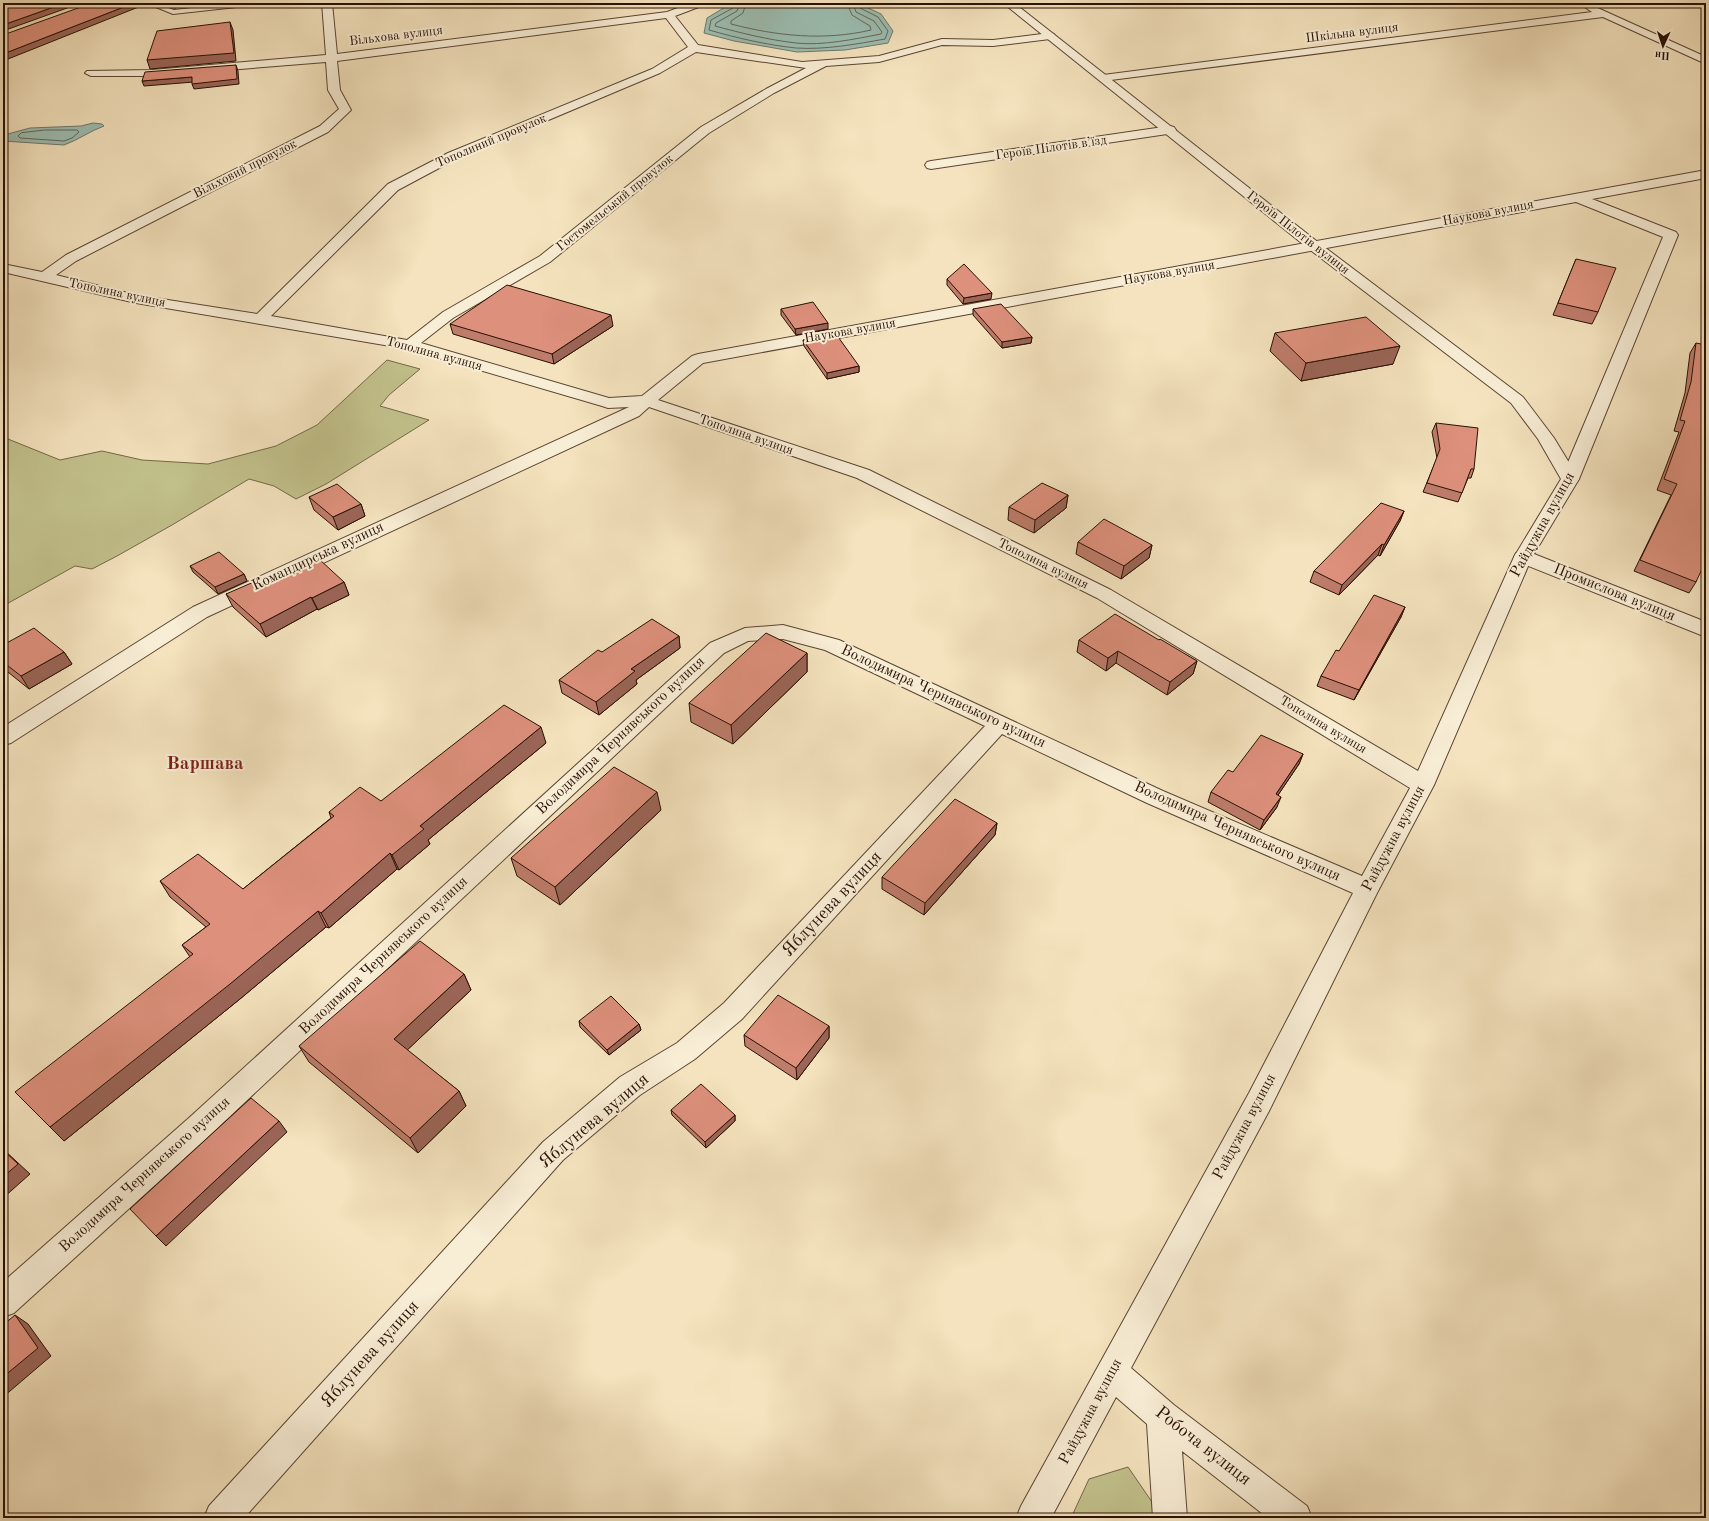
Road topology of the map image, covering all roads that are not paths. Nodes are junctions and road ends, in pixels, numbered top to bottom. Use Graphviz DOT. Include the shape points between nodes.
graph roads {
  1 [pos="149,3"];
  2 [pos="255,3"];
  3 [pos="327,3"];
  4 [pos="700,3"];
  5 [pos="1008,3"];
  6 [pos="1580,3"];
  7 [pos="1604,14"];
  8 [pos="669,15"];
  9 [pos="1050,36"];
  10 [pos="694,48"];
  11 [pos="331,58"];
  12 [pos="1706,61"];
  13 [pos="822,64"];
  14 [pos="91,72"];
  15 [pos="1103,78"];
  16 [pos="1170,130"];
  17 [pos="931,165"];
  18 [pos="1706,174"];
  19 [pos="1576,197"];
  20 [pos="1314,246"];
  21 [pos="3,268"];
  22 [pos="44,277"];
  23 [pos="260,318"];
  24 [pos="410,345"];
  25 [pos="646,401"];
  26 [pos="1570,479"];
  27 [pos="1523,557"];
  28 [pos="1706,630"];
  29 [pos="999,724"];
  30 [pos="3,738"];
  31 [pos="1423,784"];
  32 [pos="1368,889"];
  33 [pos="3,1302"];
  34 [pos="1112,1373"];
  35 [pos="1162,1416"];
  36 [pos="221,1518"];
  37 [pos="1033,1518"];
  38 [pos="1170,1518"];
  39 [pos="1295,1518"];
  1 -- 2 [label="lane" via="173,12"];
  3 -- 11 [label="street, Вільховий провулок"];
  4 -- 8 [label="street, Вільхова вулиця"];
  5 -- 9 [label="street, Героїв Пілотів вулиця"];
  6 -- 7 [label="street"];
  7 -- 12 [label="street"];
  7 -- 15 [label="street, Шкільна вулиця"];
  8 -- 10 [label="street"];
  8 -- 11 [label="street, Вільхова вулиця"];
  9 -- 13 [label="street" via="993,43 942,42 879,59"];
  9 -- 15 [label="street, Героїв Пілотів вулиця"];
  10 -- 13 [label="street" via="802,65"];
  10 -- 23 [label="street, Тополиний провулок" via="656,72 452,156 393,187"];
  11 -- 14 [label="street, Вільхова вулиця" via="152,73"];
  11 -- 22 [label="street, Вільховий провулок" via="334,90 345,110 324,129 71,258"];
  13 -- 24 [label="street, Гостомельський провулок" via="770,90 705,130 545,259 448,316"];
  15 -- 16 [label="street, Героїв Пілотів вулиця"];
  16 -- 17 [label="street, Героїв Пілотів в’їзд"];
  16 -- 20 [label="street, Героїв Пілотів вулиця"];
  18 -- 19 [label="street, Наукова вулиця"];
  19 -- 20 [label="street, Наукова вулиця"];
  19 -- 26 [label="street, Райдужна вулиця" via="1671,235"];
  20 -- 25 [label="street, Наукова вулиця" via="698,359"];
  20 -- 26 [label="street, Героїв Пілотів вулиця" via="1517,400 1546,438"];
  21 -- 22 [label="street, Тополина вулиця"];
  22 -- 23 [label="street, Тополина вулиця" via="136,299"];
  23 -- 24 [label="street, Тополина вулиця"];
  24 -- 25 [label="street, Тополина вулиця" via="608,403"];
  25 -- 30 [label="street, Командирська вулиця" via="633,412 200,612"];
  25 -- 31 [label="street, Тополина вулиця" via="863,474 1104,594"];
  26 -- 27 [label="street, Райдужна вулиця"];
  27 -- 28 [label="street, Промислова вулиця"];
  27 -- 31 [label="street, Райдужна вулиця"];
  29 -- 32 [label="street, Володимира Чернявського вулиця" via="1154,797"];
  29 -- 33 [label="street, Володимира Чернявського вулиця" via="832,645 783,632 745,635 717,648 200,1126"];
  29 -- 36 [label="street, Яблунева вулиця" via="733,1011 686,1051 630,1086 553,1152"];
  31 -- 32 [label="street, Райдужна вулиця"];
  32 -- 34 [label="street, Райдужна вулиця" via="1259,1102"];
  34 -- 35 [label="street, Робоча вулиця"];
  34 -- 37 [label="street, Райдужна вулиця"];
  35 -- 38 [label="street"];
  35 -- 39 [label="street, Робоча вулиця"];
}
